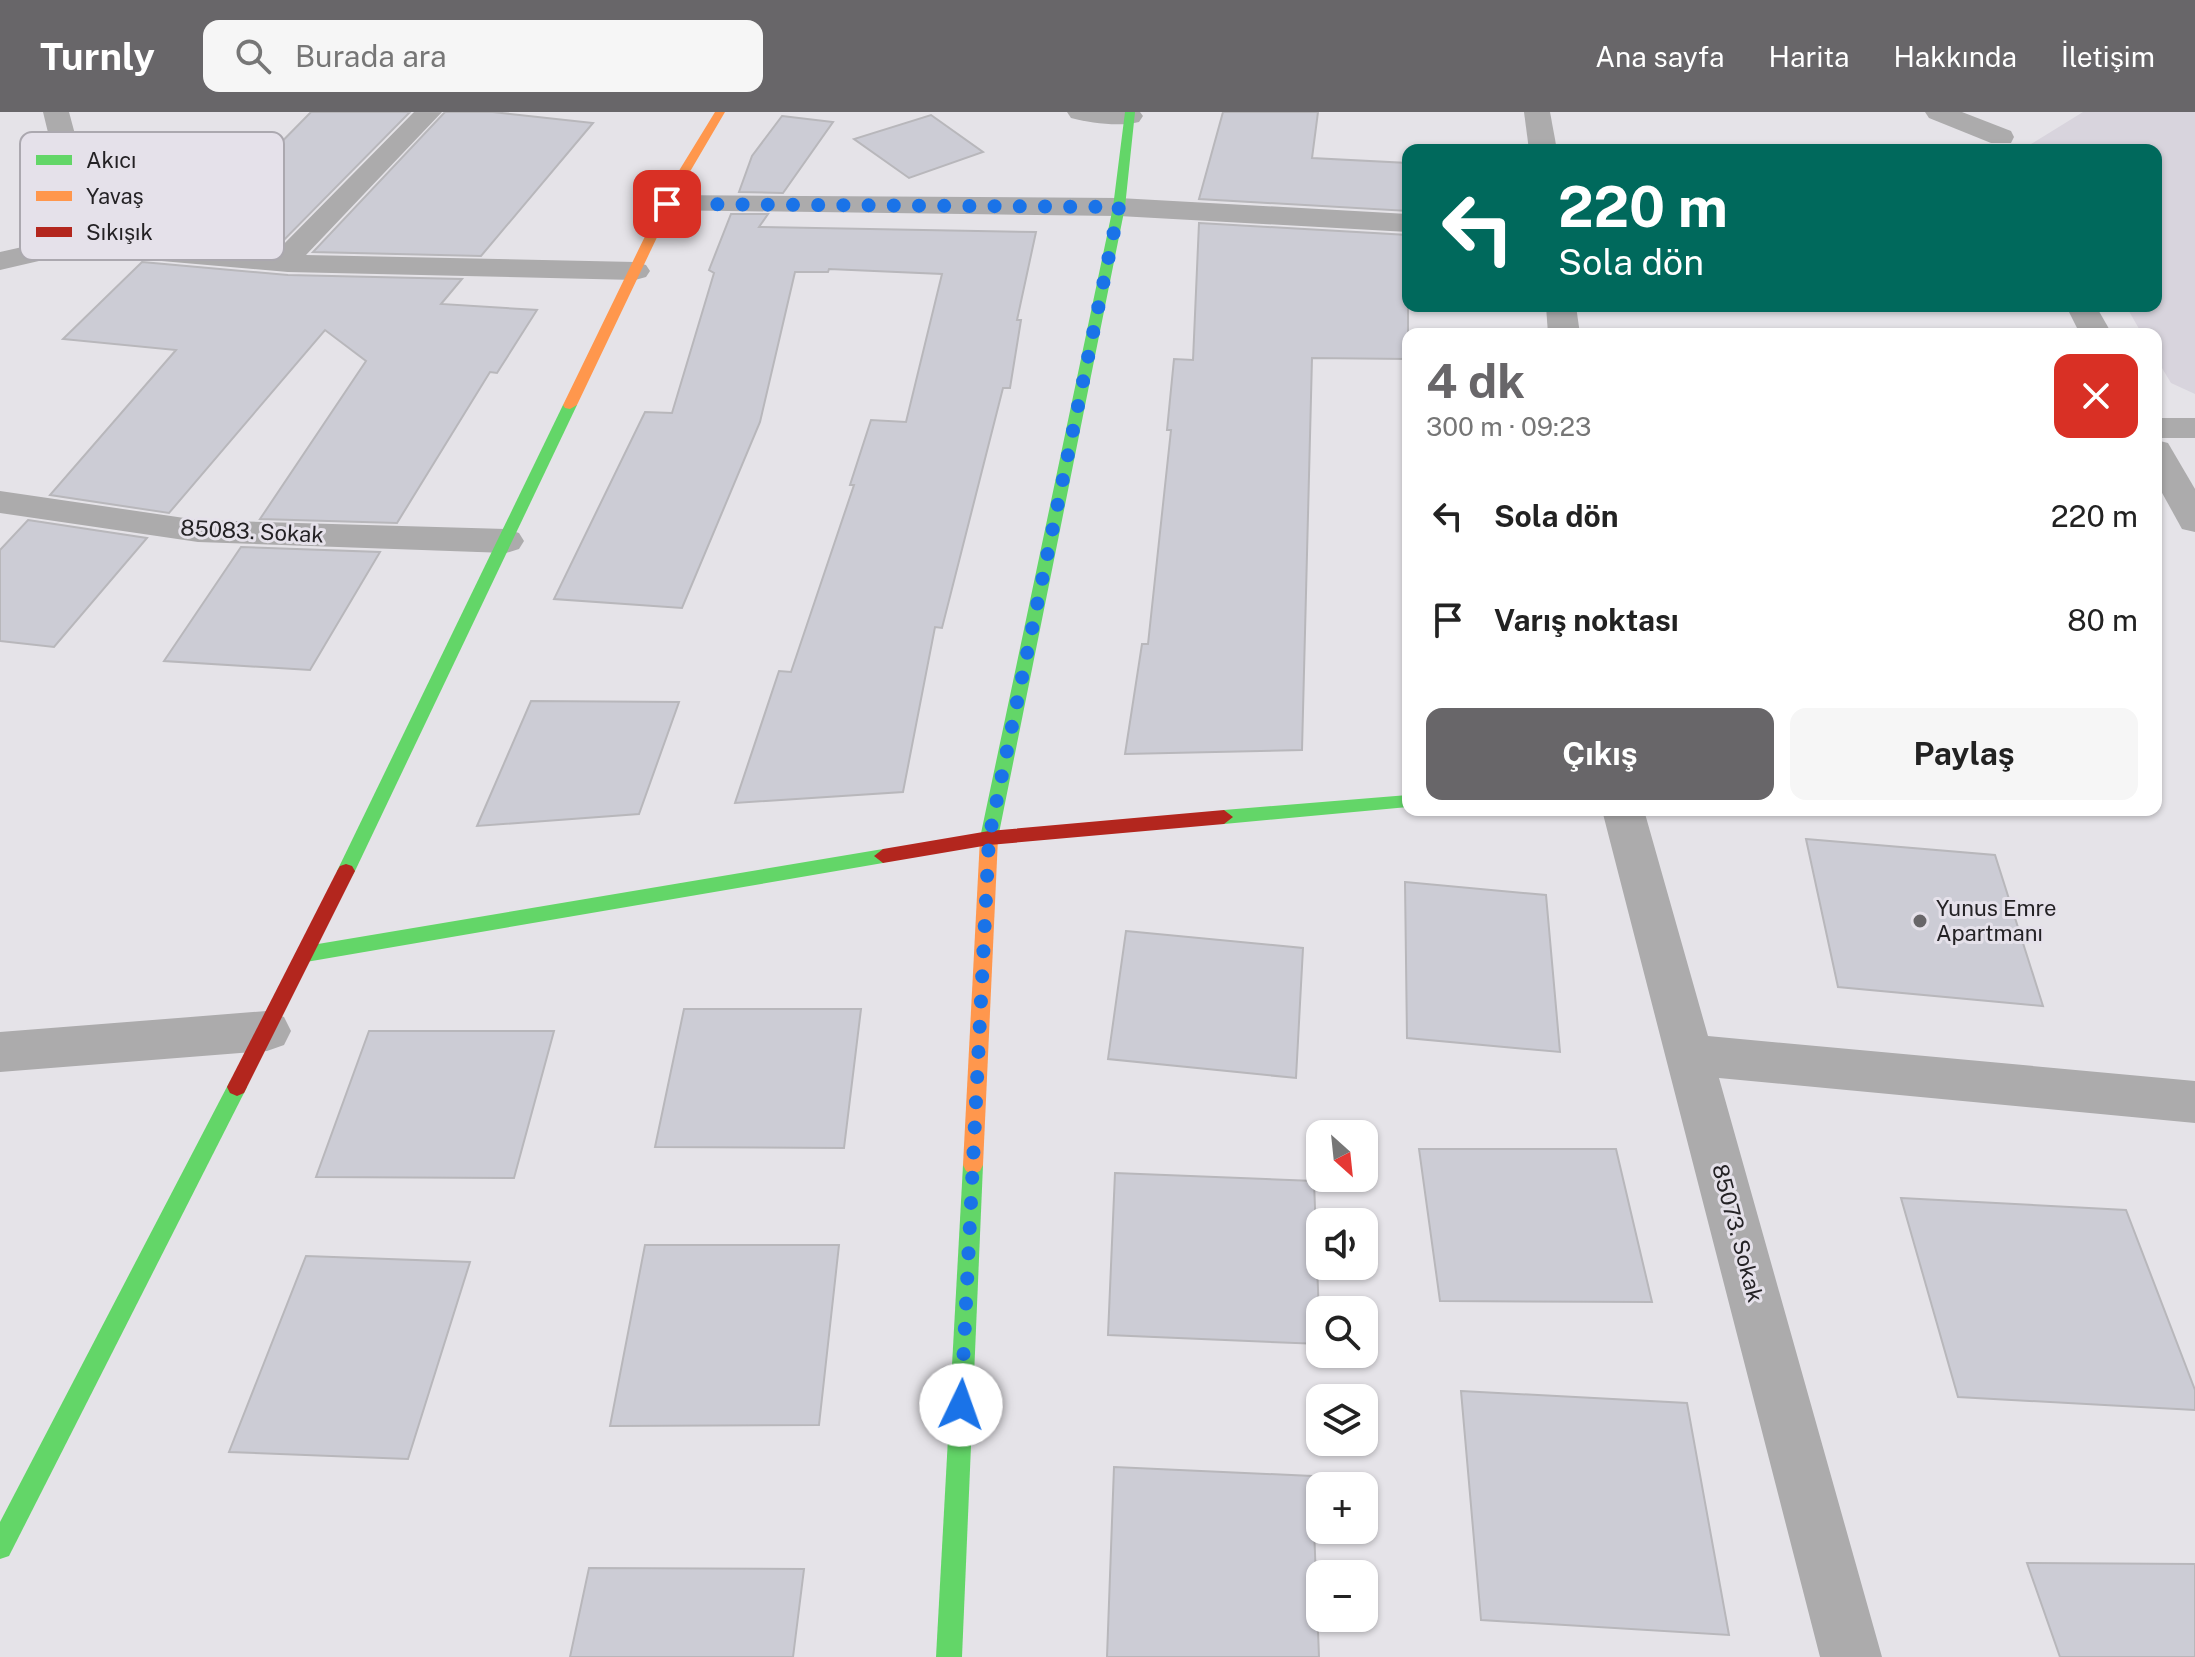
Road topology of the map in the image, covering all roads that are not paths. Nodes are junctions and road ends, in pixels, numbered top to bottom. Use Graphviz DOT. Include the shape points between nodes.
graph roads {
  1 [pos="56,112"];
  2 [pos="429,112"];
  3 [pos="1080,112"];
  4 [pos="1537,112"];
  5 [pos="1938,112"];
  6 [pos="2017,112"];
  7 [pos="714,113"];
  8 [pos="1130,114"];
  9 [pos="61,132"];
  10 [pos="1542,144"];
  11 [pos="2001,144"];
  12 [pos="667,204"];
  13 [pos="1119,207"];
  14 [pos="1402,223"];
  15 [pos="20,256"];
  16 [pos="249,260"];
  17 [pos="0,261"];
  18 [pos="283,262"];
  19 [pos="635,271"];
  20 [pos="2162,428"];
  21 [pos="2195,428"];
  22 [pos="2162,461"];
  23 [pos="0,502"];
  24 [pos="2195,521"];
  25 [pos="506,541"];
  26 [pos="1402,802"];
  27 [pos="1625,816"];
  28 [pos="989,838"];
  29 [pos="306,954"];
  30 [pos="267,1031"];
  31 [pos="0,1052"];
  32 [pos="1689,1055"];
  33 [pos="2195,1102"];
  34 [pos="0,1547"];
  35 [pos="949,1657"];
  36 [pos="1851,1657"];
  1 -- 9 [label="street"];
  2 -- 18 [label="street"];
  3 -- 8 [label="street"];
  4 -- 10 [label="street"];
  5 -- 11 [label="street"];
  6 -- 11 [label="street" via="2003,122"];
  7 -- 12 [label="street"];
  8 -- 13 [label="street"];
  12 -- 13 [label="street"];
  12 -- 19 [label="street"];
  13 -- 14 [label="street"];
  13 -- 28 [label="street"];
  15 -- 17 [label="street"];
  16 -- 18 [label="street"];
  18 -- 19 [label="street"];
  19 -- 25 [label="street"];
  20 -- 21 [label="street"];
  22 -- 24 [label="street"];
  23 -- 25 [label="street, 85083. Sokak" via="198,531"];
  25 -- 29 [label="street"];
  26 -- 28 [label="street"];
  27 -- 32 [label="street, 85073. Sokak"];
  28 -- 29 [label="street"];
  28 -- 35 [label="street"];
  29 -- 30 [label="street"];
  30 -- 31 [label="street"];
  30 -- 34 [label="street"];
  32 -- 33 [label="street"];
  32 -- 36 [label="street, 85073. Sokak"];
}
